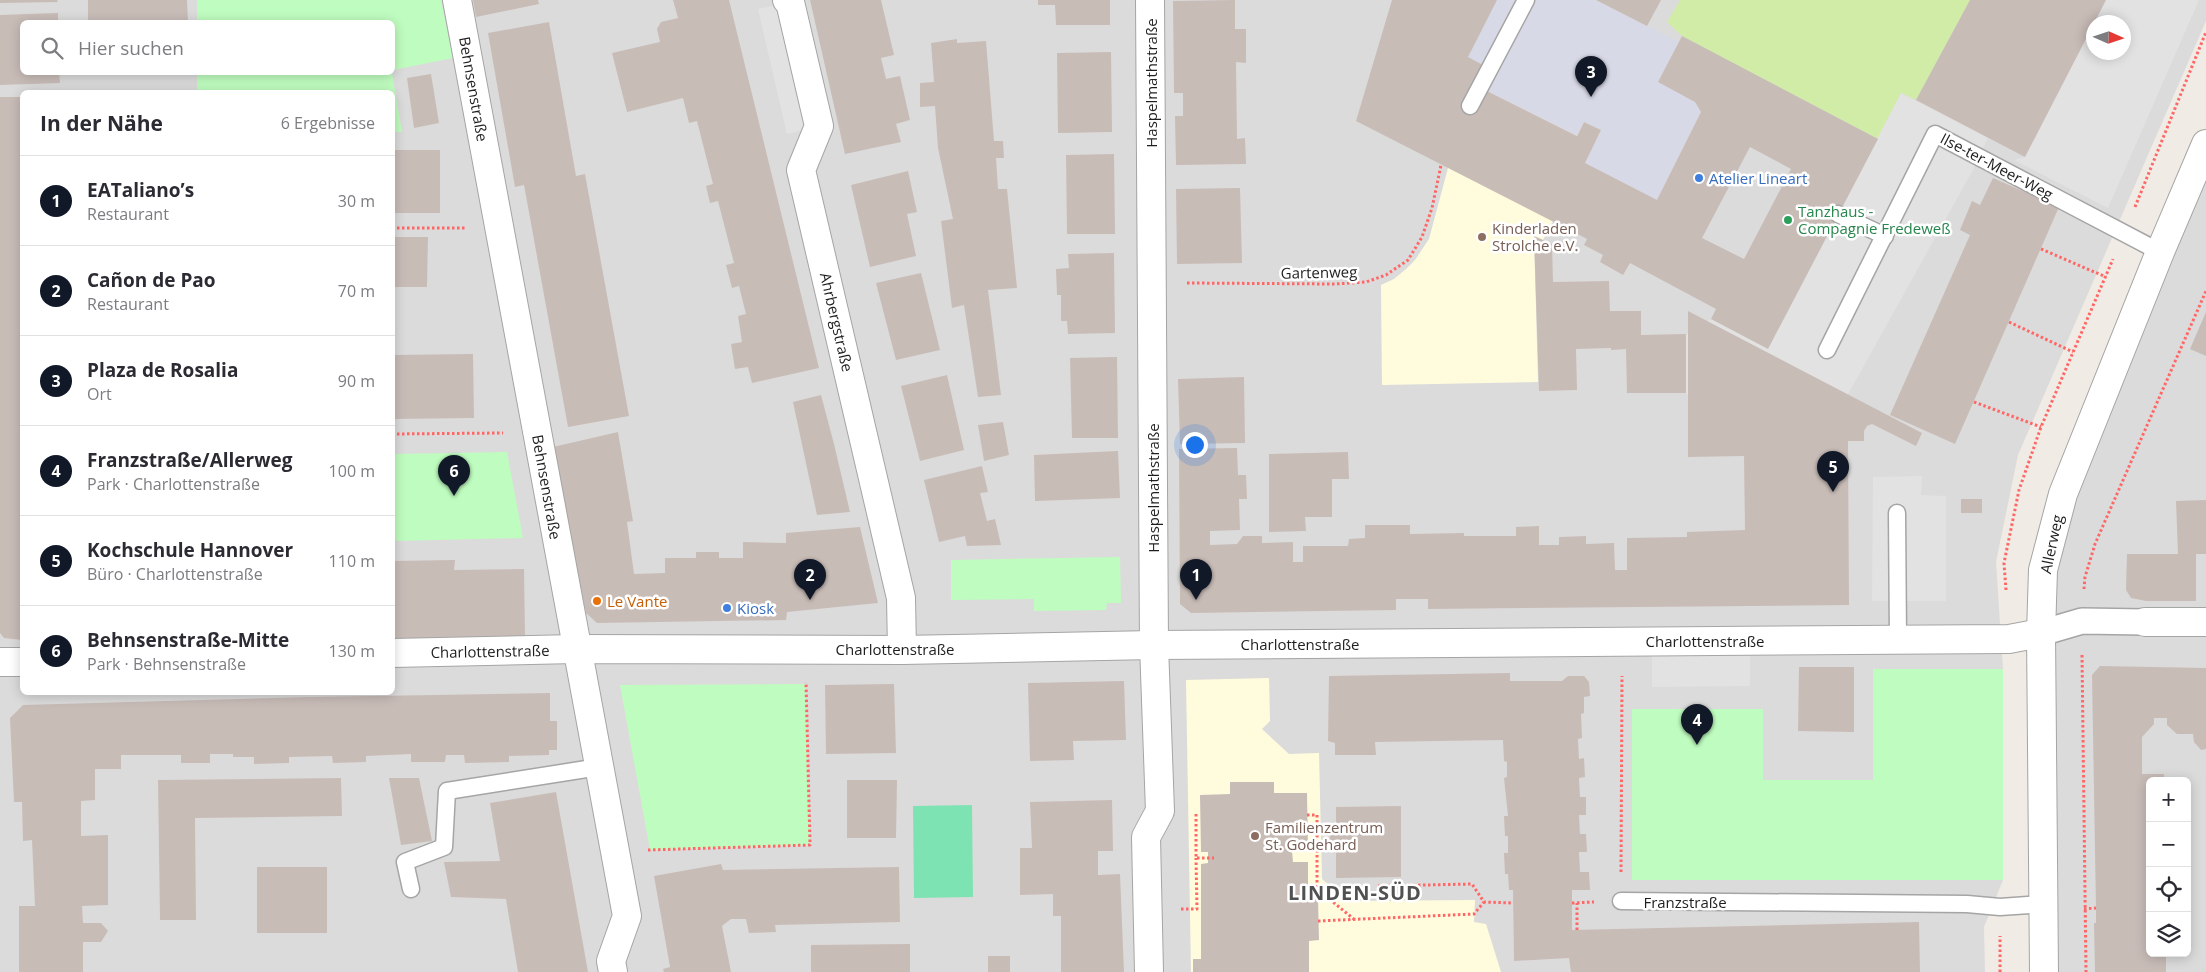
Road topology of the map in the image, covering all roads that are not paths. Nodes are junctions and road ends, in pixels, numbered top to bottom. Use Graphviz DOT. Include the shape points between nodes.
graph roads {
  1 [pos="457,0"];
  2 [pos="787,0"];
  3 [pos="1150,0"];
  4 [pos="1526,0"];
  5 [pos="1470,106"];
  6 [pos="2206,144"];
  7 [pos="1838,214"];
  8 [pos="1885,236"];
  9 [pos="2160,252"];
  10 [pos="1827,350"];
  11 [pos="1897,514"];
  12 [pos="2145,622"];
  13 [pos="2206,622"];
  14 [pos="2041,633"];
  15 [pos="1898,640"];
  16 [pos="1154,645"];
  17 [pos="576,649"];
  18 [pos="902,650"];
  19 [pos="395,653"];
  20 [pos="0,662"];
  21 [pos="20,662"];
  22 [pos="599,767"];
  23 [pos="410,889"];
  24 [pos="1621,901"];
  25 [pos="2043,904"];
  26 [pos="613,972"];
  27 [pos="1149,972"];
  28 [pos="2044,972"];
  1 -- 17 [label="street, Behnsenstraße"];
  2 -- 18 [label="street, Ahrbergstraße" via="819,126 801,170 901,598"];
  3 -- 16 [label="street, Haspelmathstraße"];
  4 -- 5 [label="lane"];
  6 -- 9 [label="street, Allerweg"];
  7 -- 8 [label="lane"];
  8 -- 9 [label="lane, Ilse-ter-Meer-Weg" via="1935,134"];
  8 -- 10 [label="lane, Ilse-ter-Meer-Weg"];
  9 -- 14 [label="street, Allerweg" via="2058,509 2043,570"];
  11 -- 15 [label="lane"];
  12 -- 13 [label="street, Charlottenstraße"];
  12 -- 14 [label="street, Charlottenstraße" via="2082,621"];
  14 -- 15 [label="street, Charlottenstraße" via="2009,639"];
  14 -- 25 [label="street, Allerweg"];
  15 -- 16 [label="street, Charlottenstraße"];
  16 -- 18 [label="street, Charlottenstraße"];
  16 -- 27 [label="street, Haspelmathstraße" via="1160,812 1146,838"];
  17 -- 18 [label="street, Charlottenstraße"];
  17 -- 19 [label="street, Charlottenstraße"];
  17 -- 22 [label="street, Behnsenstraße"];
  20 -- 21 [label="street"];
  22 -- 23 [label="lane" via="446,791 444,848 405,862"];
  22 -- 26 [label="street, Behnsenstraße" via="627,916 611,961"];
  24 -- 25 [label="lane, Franzstraße" via="2000,907"];
  25 -- 28 [label="street, Allerweg"];
}
